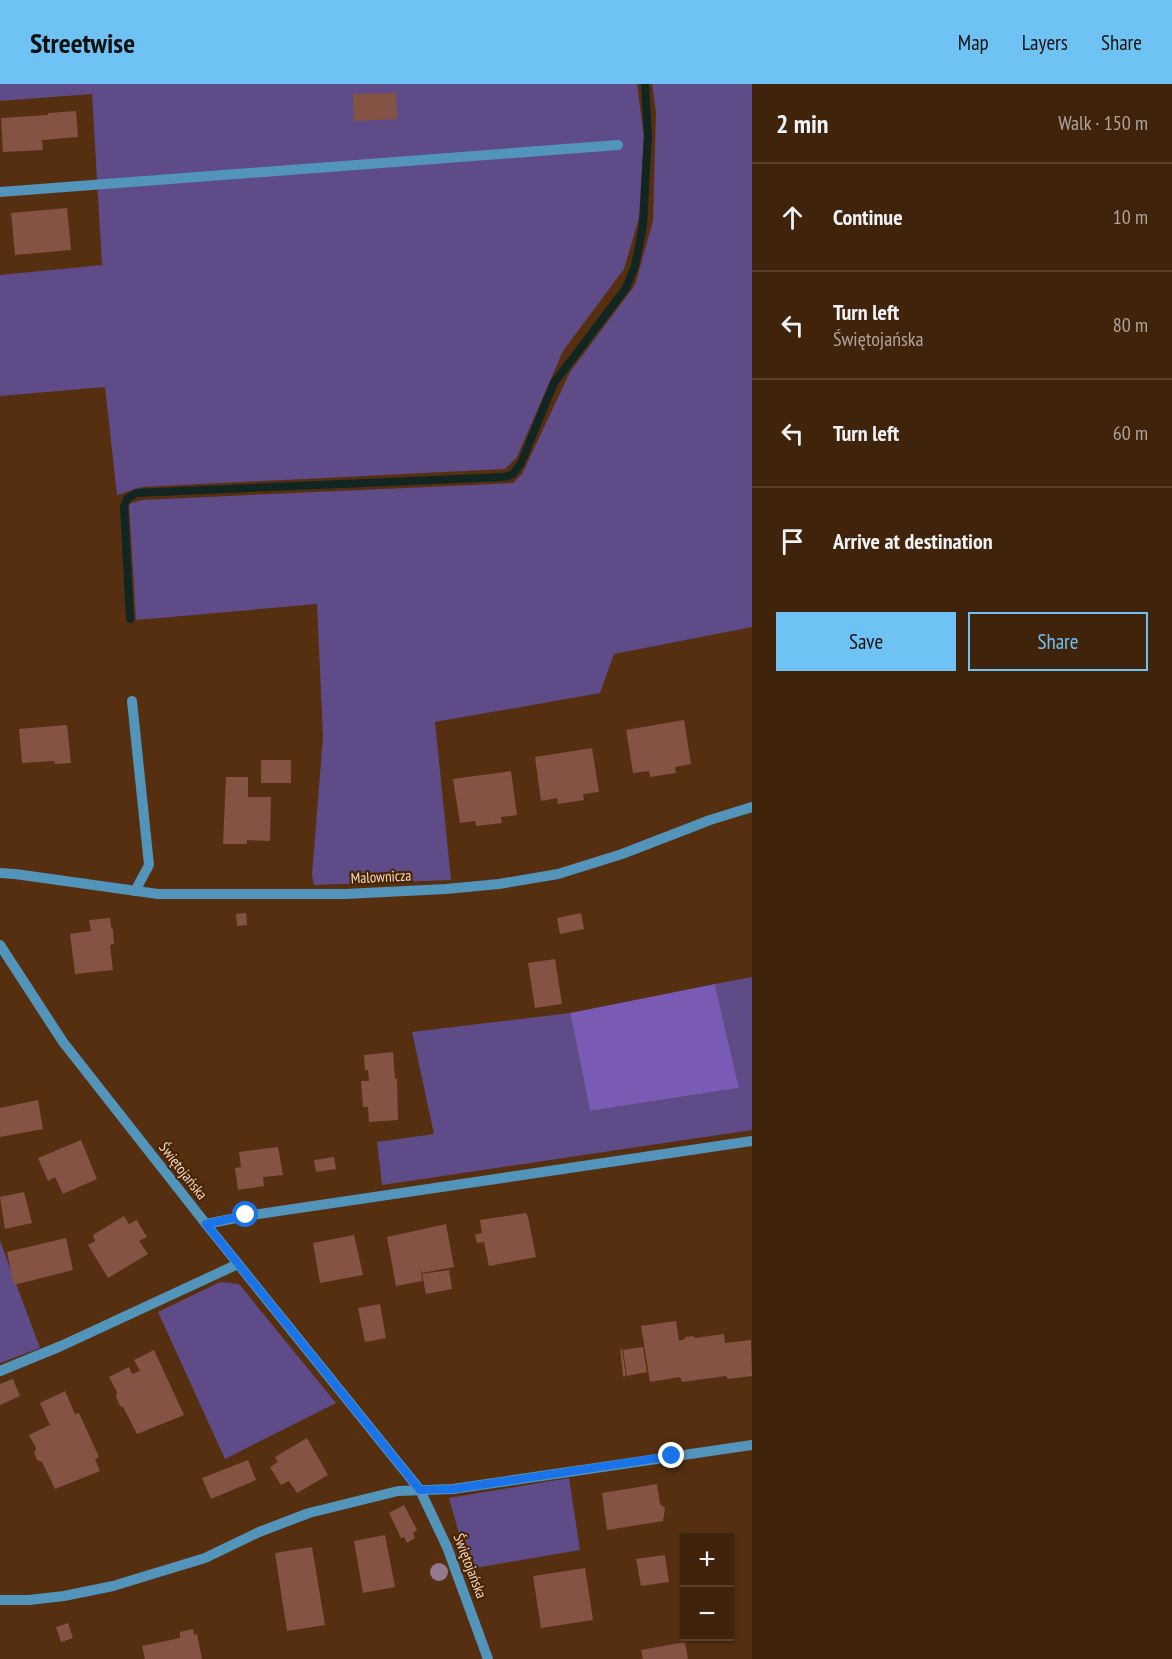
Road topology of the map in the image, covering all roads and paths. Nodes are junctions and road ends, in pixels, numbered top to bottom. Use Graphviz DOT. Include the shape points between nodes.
graph roads {
  1 [pos="618,146"];
  2 [pos="0,192"];
  3 [pos="132,701"];
  4 [pos="752,807"];
  5 [pos="0,873"];
  6 [pos="135,891"];
  7 [pos="0,945"];
  8 [pos="752,1141"];
  9 [pos="206,1224"];
  10 [pos="238,1264"];
  11 [pos="0,1371"];
  12 [pos="752,1445"];
  13 [pos="420,1490"];
  14 [pos="0,1600"];
  15 [pos="488,1659"];
  1 -- 2 [label="street"];
  3 -- 6 [label="street" via="149,865"];
  4 -- 6 [label="street, Malownicza" via="558,874 499,884 345,894"];
  5 -- 6 [label="street, Malownicza"];
  7 -- 9 [label="street, Świętojańska" via="63,1041"];
  8 -- 9 [label="street"];
  9 -- 10 [label="street, Świętojańska"];
  10 -- 11 [label="street"];
  10 -- 13 [label="street, Świętojańska"];
  12 -- 13 [label="street" via="453,1489"];
  13 -- 14 [label="street" via="398,1491 309,1513 205,1558 113,1586 64,1596"];
  13 -- 15 [label="street, Świętojańska" via="447,1547"];
}
